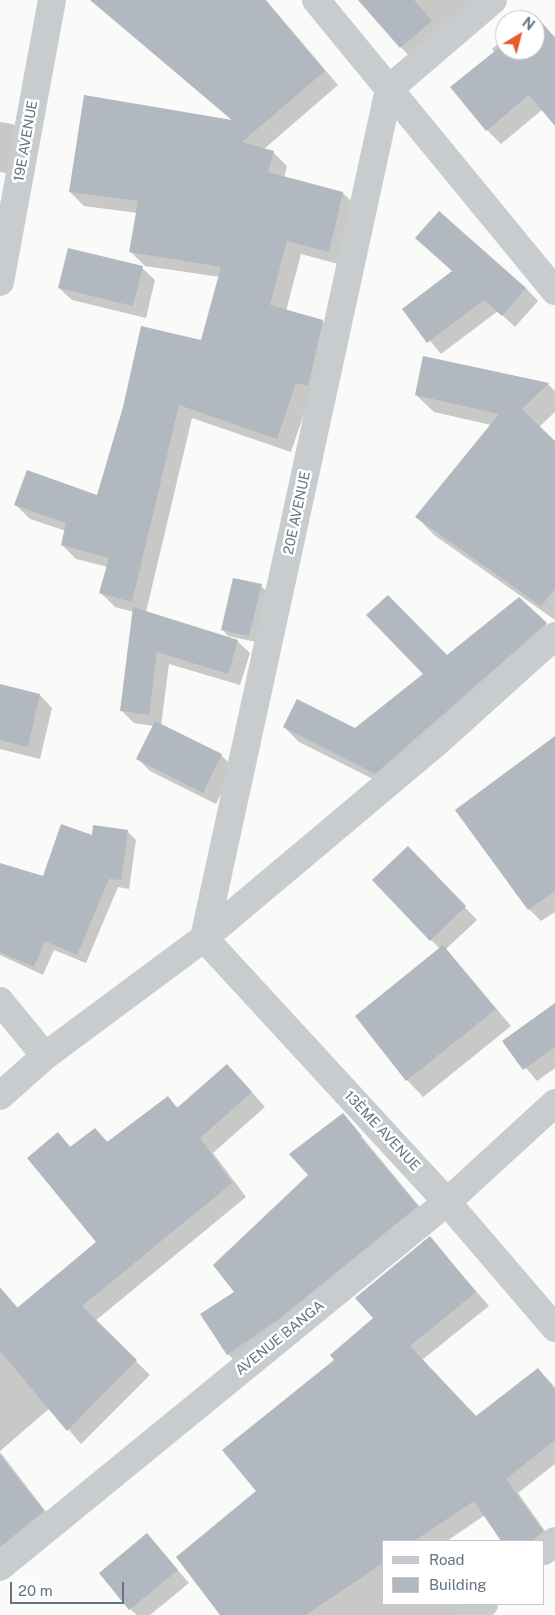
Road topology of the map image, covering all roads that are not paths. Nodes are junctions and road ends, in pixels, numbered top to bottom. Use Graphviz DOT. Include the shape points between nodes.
graph roads {
  1 [pos="52,0"];
  2 [pos="316,0"];
  3 [pos="493,0"];
  4 [pos="389,89"];
  5 [pos="0,282"];
  6 [pos="555,291"];
  7 [pos="555,636"];
  8 [pos="204,938"];
  9 [pos="0,1001"];
  10 [pos="45,1056"];
  11 [pos="0,1096"];
  12 [pos="555,1103"];
  13 [pos="447,1202"];
  14 [pos="555,1328"];
  15 [pos="555,1541"];
  16 [pos="545,1550"];
  17 [pos="0,1567"];
  18 [pos="483,1605"];
  19 [pos="471,1615"];
  1 -- 5 [label="street, 19E AVENUE"];
  2 -- 4 [label="street"];
  3 -- 4 [label="street"];
  4 -- 6 [label="street"];
  4 -- 8 [label="street, 20E AVENUE"];
  7 -- 8 [label="street" via="436,743"];
  8 -- 10 [label="street"];
  8 -- 13 [label="street, 13ÈME AVENUE"];
  9 -- 10 [label="street"];
  10 -- 11 [label="street"];
  12 -- 13 [label="street, AVENUE BANGA"];
  13 -- 14 [label="street, 13ÈME AVENUE"];
  13 -- 17 [label="street, AVENUE BANGA"];
  15 -- 16 [label="street"];
  18 -- 19 [label="street"];
}
